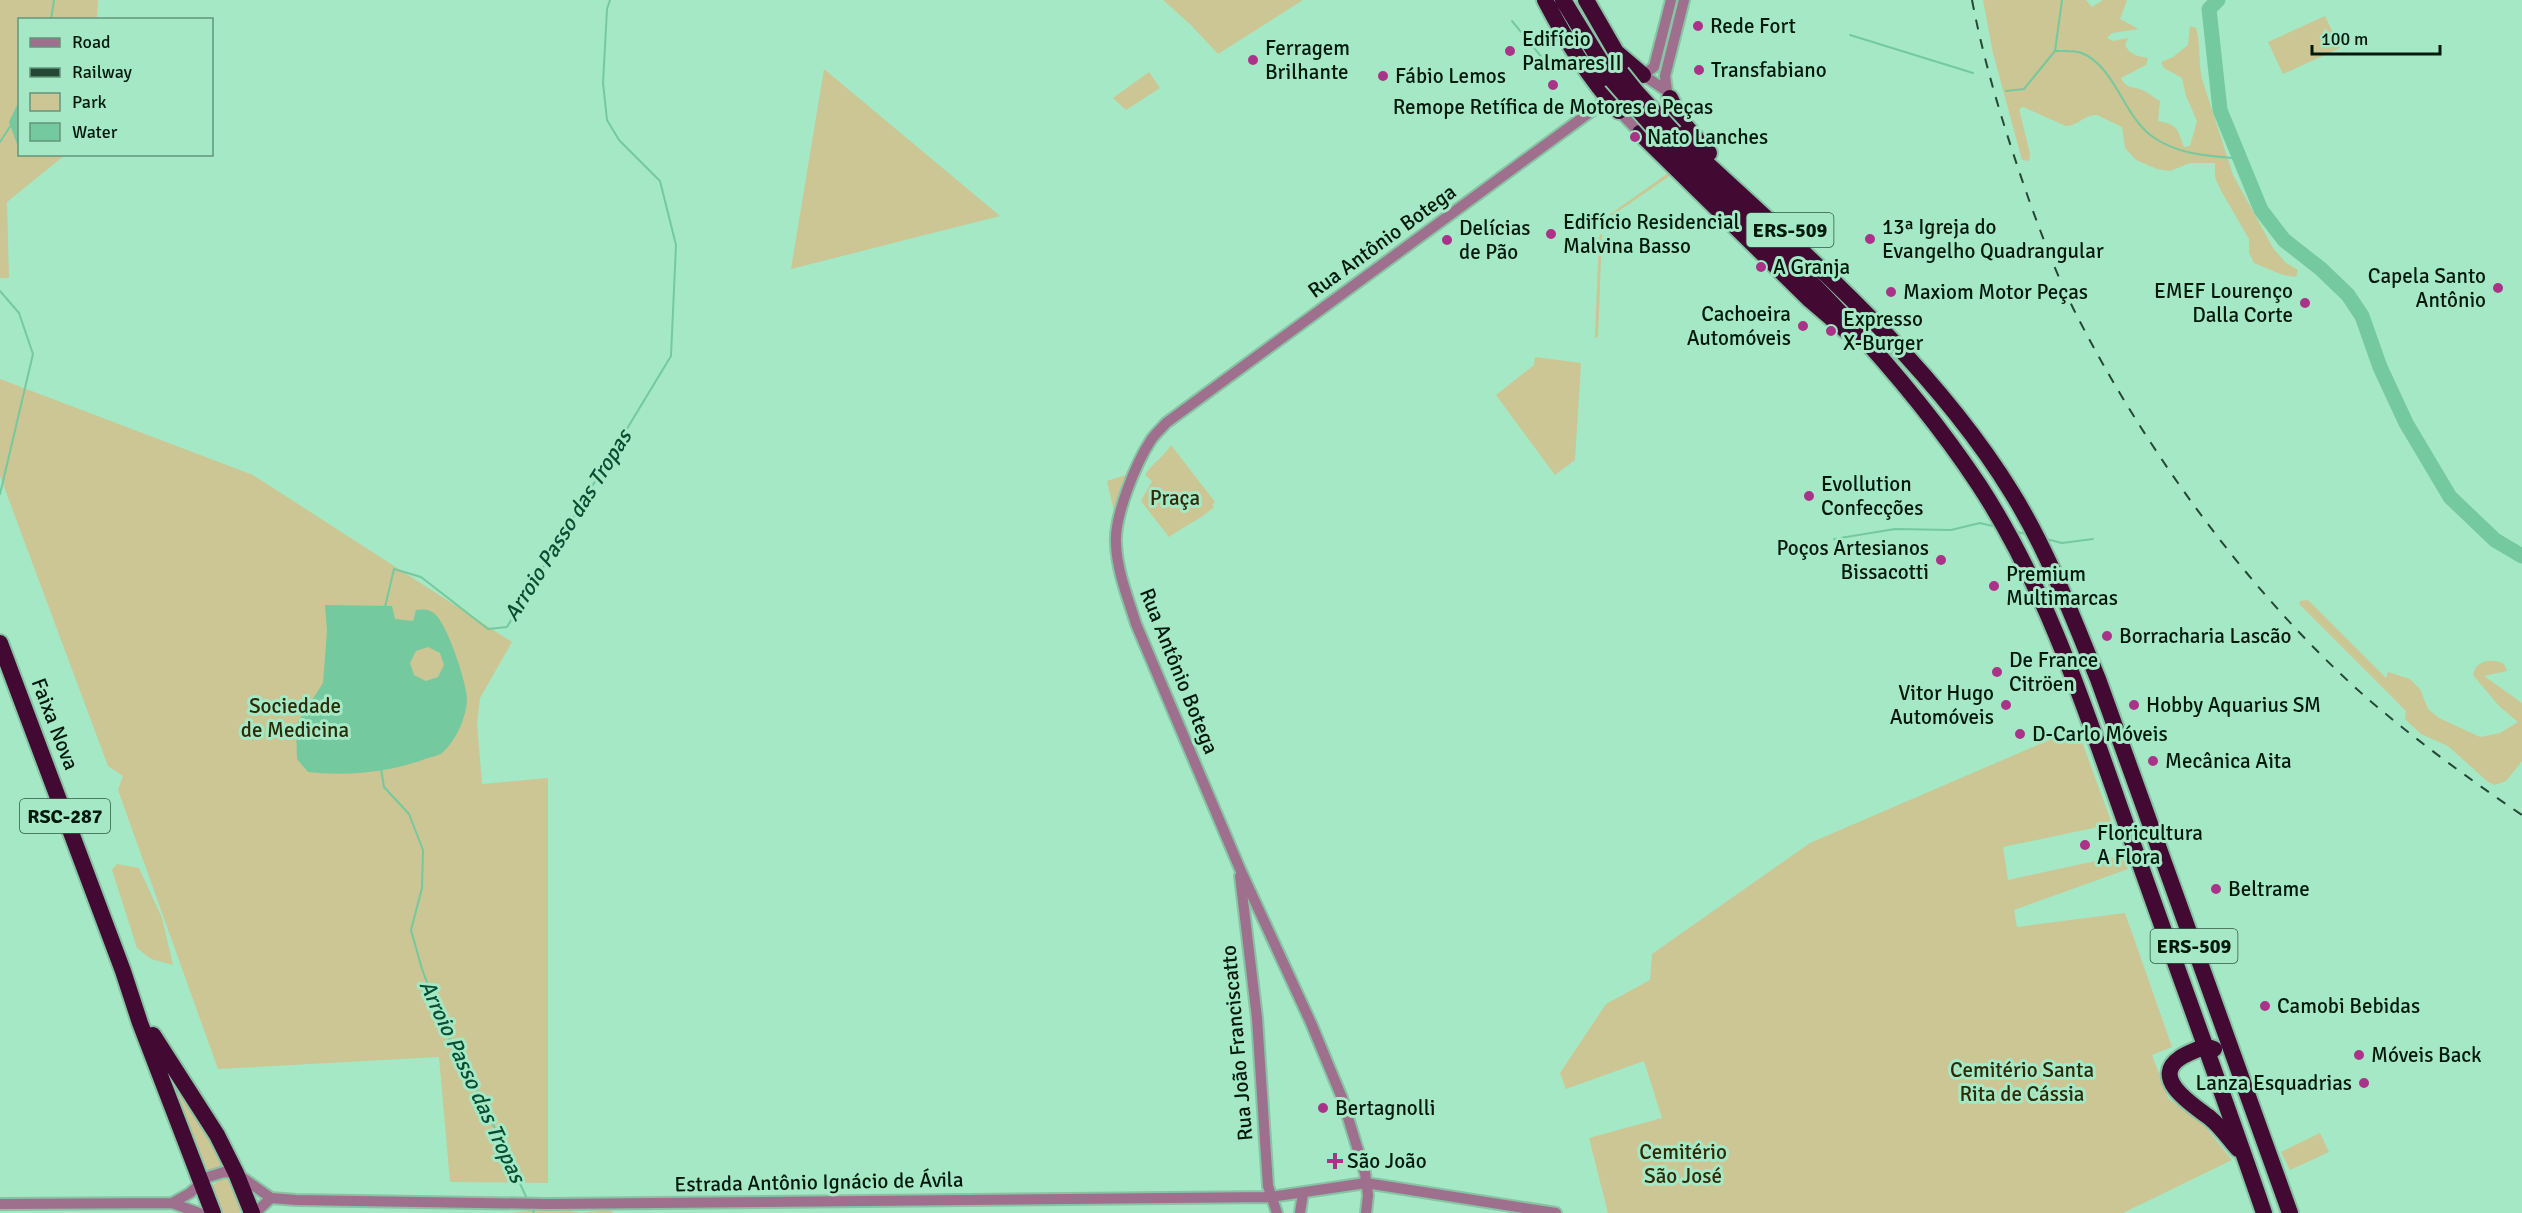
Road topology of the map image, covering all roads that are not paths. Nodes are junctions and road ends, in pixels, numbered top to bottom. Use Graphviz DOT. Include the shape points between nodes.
graph roads {
  1 [pos="1545,0"];
  2 [pos="1563,0"];
  3 [pos="1575,0"];
  4 [pos="1586,0"];
  5 [pos="1671,0"];
  6 [pos="1684,0"];
  7 [pos="1643,75"];
  8 [pos="1619,80"];
  9 [pos="1669,94"];
  10 [pos="1613,105"];
  11 [pos="1587,114"];
  12 [pos="1640,133"];
  13 [pos="1669,136"];
  14 [pos="1871,346"];
  15 [pos="1975,439"];
  16 [pos="2022,559"];
  17 [pos="0,643"];
  18 [pos="2087,652"];
  19 [pos="1240,869"];
  20 [pos="130,989"];
  21 [pos="2205,1046"];
  22 [pos="2245,1157"];
  23 [pos="236,1173"];
  24 [pos="201,1182"];
  25 [pos="1366,1184"];
  26 [pos="1303,1194"];
  27 [pos="1270,1197"];
  28 [pos="271,1198"];
  29 [pos="172,1203"];
  30 [pos="0,1204"];
  31 [pos="200,1213"];
  32 [pos="213,1213"];
  33 [pos="254,1213"];
  34 [pos="1276,1213"];
  35 [pos="1300,1213"];
  36 [pos="1366,1213"];
  37 [pos="1556,1213"];
  38 [pos="2264,1213"];
  39 [pos="2275,1213"];
  40 [pos="2290,1213"];
  1 -- 10 [label="highway, ERS-509" via="1565,38"];
  2 -- 8 [label="highway, ERS-509"];
  3 -- 8 [label="highway, ERS-509"];
  4 -- 7 [label="highway, ERS-509" via="1616,52"];
  5 -- 7 [label="street" via="1654,67"];
  6 -- 9 [label="street" via="1665,76"];
  7 -- 8 [label="street, Rua Antônio Botega"];
  7 -- 9 [label="street, ERS-509"];
  8 -- 10 [label="street, Rua Antônio Botega"];
  8 -- 10 [label="street" via="1619,97"];
  8 -- 13 [label="highway, ERS-509, bridge"];
  9 -- 12 [label="street" via="1670,116 1664,126"];
  9 -- 15 [label="highway, ERS-509" via="1682,122 1706,150 1882,320 1965,416"];
  10 -- 11 [label="street, Rua Antônio Botega"];
  10 -- 11 [label="street"];
  10 -- 12 [label="street, ERS-509"];
  11 -- 19 [label="street, Rua Antônio Botega" via="1166,423 1151,439 1138,466 1120,513 1115,542 1124,585 1144,644"];
  12 -- 14 [label="highway, ERS-509" via="1810,300"];
  13 -- 14 [label="highway, ERS-509"];
  13 -- 15 [label="highway, ERS-509" via="1860,310"];
  14 -- 16 [label="highway, ERS-509" via="1978,484"];
  15 -- 18 [label="highway, ERS-509" via="2032,528"];
  16 -- 18 [label="highway" via="2048,588 2075,648 2080,653"];
  16 -- 21 [label="highway, ERS-509" via="2083,704"];
  17 -- 20 [label="highway, Faixa Nova / RSC-287"];
  18 -- 40 [label="highway, ERS-509"];
  19 -- 25 [label="street, Rua Antônio Botega" via="1322,1047 1349,1118"];
  19 -- 27 [label="street, Rua João Franciscatto" via="1257,1018"];
  20 -- 23 [label="highway, Faixa Nova / RSC-287" via="157,1043 201,1109"];
  20 -- 24 [label="highway, Faixa Nova / RSC-287"];
  21 -- 22 [label="highway, ERS-509"];
  21 -- 22 [label="highway" via="2178,1059 2171,1078 2178,1094 2219,1126"];
  21 -- 39 [label="highway" via="2220,1054"];
  22 -- 38 [label="highway, ERS-509"];
  23 -- 24 [label="street" via="216,1173"];
  23 -- 28 [label="street"];
  23 -- 33 [label="highway, Faixa Nova / RSC-287"];
  24 -- 29 [label="street"];
  24 -- 32 [label="highway, Faixa Nova / RSC-287"];
  25 -- 26 [label="street, Estrada Antônio Ignácio de Ávila"];
  25 -- 36 [label="street, Rua Antônio Botega"];
  25 -- 37 [label="street, Estrada Antônio Ignácio de Ávila"];
  26 -- 27 [label="street, Estrada Antônio Ignácio de Ávila"];
  26 -- 35 [label="street"];
  27 -- 28 [label="street, Estrada Antônio Ignácio de Ávila" via="558,1204"];
  27 -- 34 [label="street, Rua João Franciscatto"];
  28 -- 33 [label="street"];
  29 -- 30 [label="street"];
  29 -- 31 [label="street"];
}
